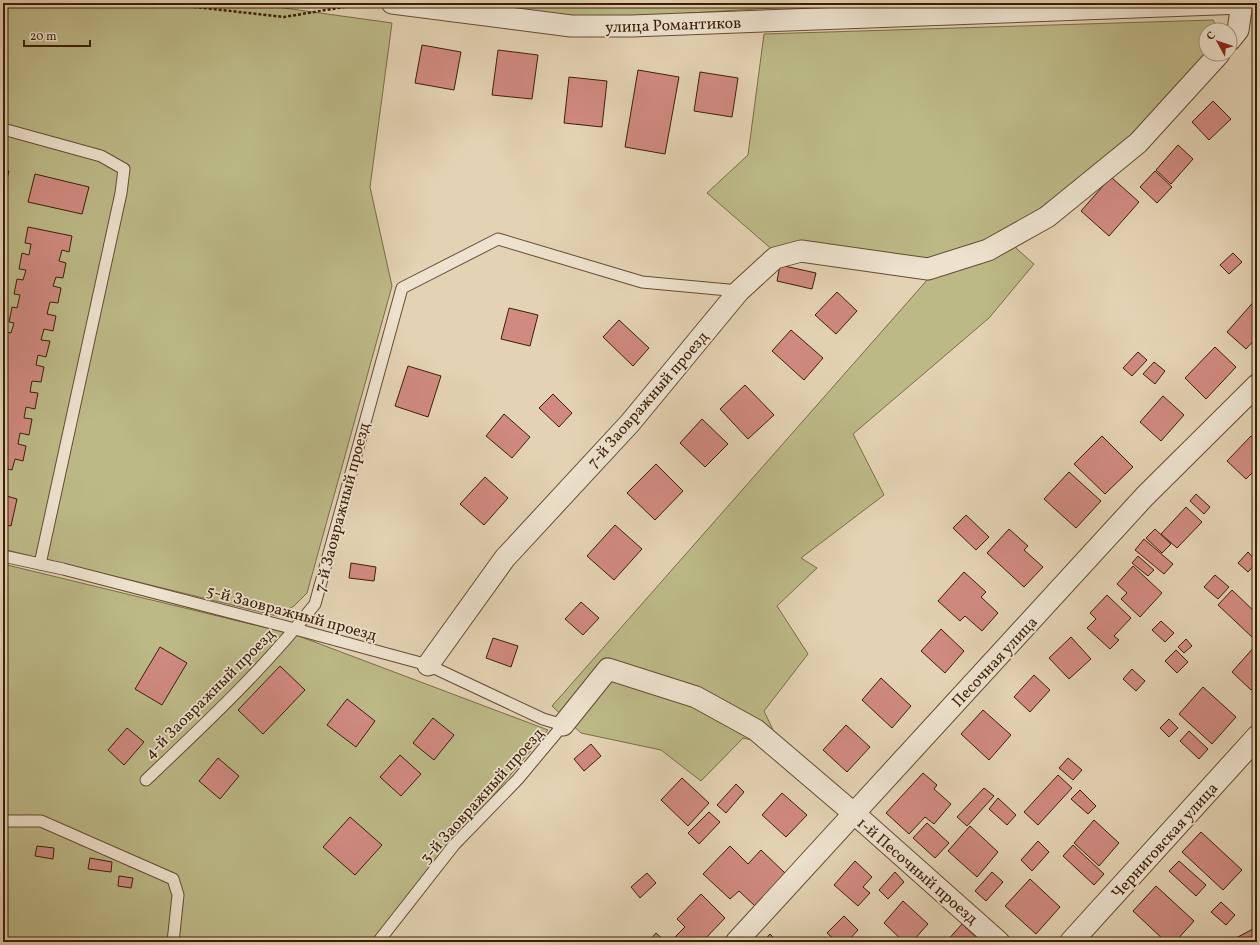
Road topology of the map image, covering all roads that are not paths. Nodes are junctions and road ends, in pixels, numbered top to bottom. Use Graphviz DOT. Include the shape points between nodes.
graph roads {
  1 [pos="392,3"];
  2 [pos="1243,3"];
  3 [pos="1238,30"];
  4 [pos="1213,62"];
  5 [pos="3,129"];
  6 [pos="739,291"];
  7 [pos="1257,385"];
  8 [pos="3,556"];
  9 [pos="40,564"];
  10 [pos="296,629"];
  11 [pos="428,665"];
  12 [pos="563,725"];
  13 [pos="1257,737"];
  14 [pos="146,780"];
  15 [pos="854,813"];
  16 [pos="3,821"];
  17 [pos="173,942"];
  18 [pos="378,942"];
  19 [pos="736,942"];
  20 [pos="999,942"];
  21 [pos="1071,942"];
  1 -- 2 [label="street, улица Романтиков" via="572,26 632,26"];
  2 -- 3 [label="street"];
  4 -- 6 [label="street, 7-й Заовражный проезд" via="1138,143 1047,217 988,250 928,269 801,251 775,258"];
  5 -- 9 [label="lane" via="101,156 124,169 121,193"];
  6 -- 10 [label="lane, 7-й Заовражный проезд" via="642,282 498,239 402,288 315,604"];
  6 -- 11 [label="street, 7-й Заовражный проезд" via="630,423 505,558"];
  7 -- 15 [label="street, Песочная улица" via="1145,496"];
  8 -- 9 [label="lane, 5-й Заовражный проезд"];
  9 -- 10 [label="lane, 5-й Заовражный проезд"];
  10 -- 11 [label="lane, 5-й Заовражный проезд"];
  10 -- 14 [label="lane, 4-й Заовражный проезд" via="224,706"];
  11 -- 12 [label="lane, 5-й Заовражный проезд" via="543,719"];
  12 -- 15 [label="street, 1-й Песочный проезд" via="608,669 696,697 756,730"];
  12 -- 18 [label="lane, 3-й Заовражный проезд" via="518,779 454,845"];
  13 -- 21 [label="street, Черниговская улица"];
  15 -- 19 [label="street, Песочная улица"];
  15 -- 20 [label="street, 1-й Песочный проезд"];
  16 -- 17 [label="lane" via="41,821 172,879 178,895"];
}
